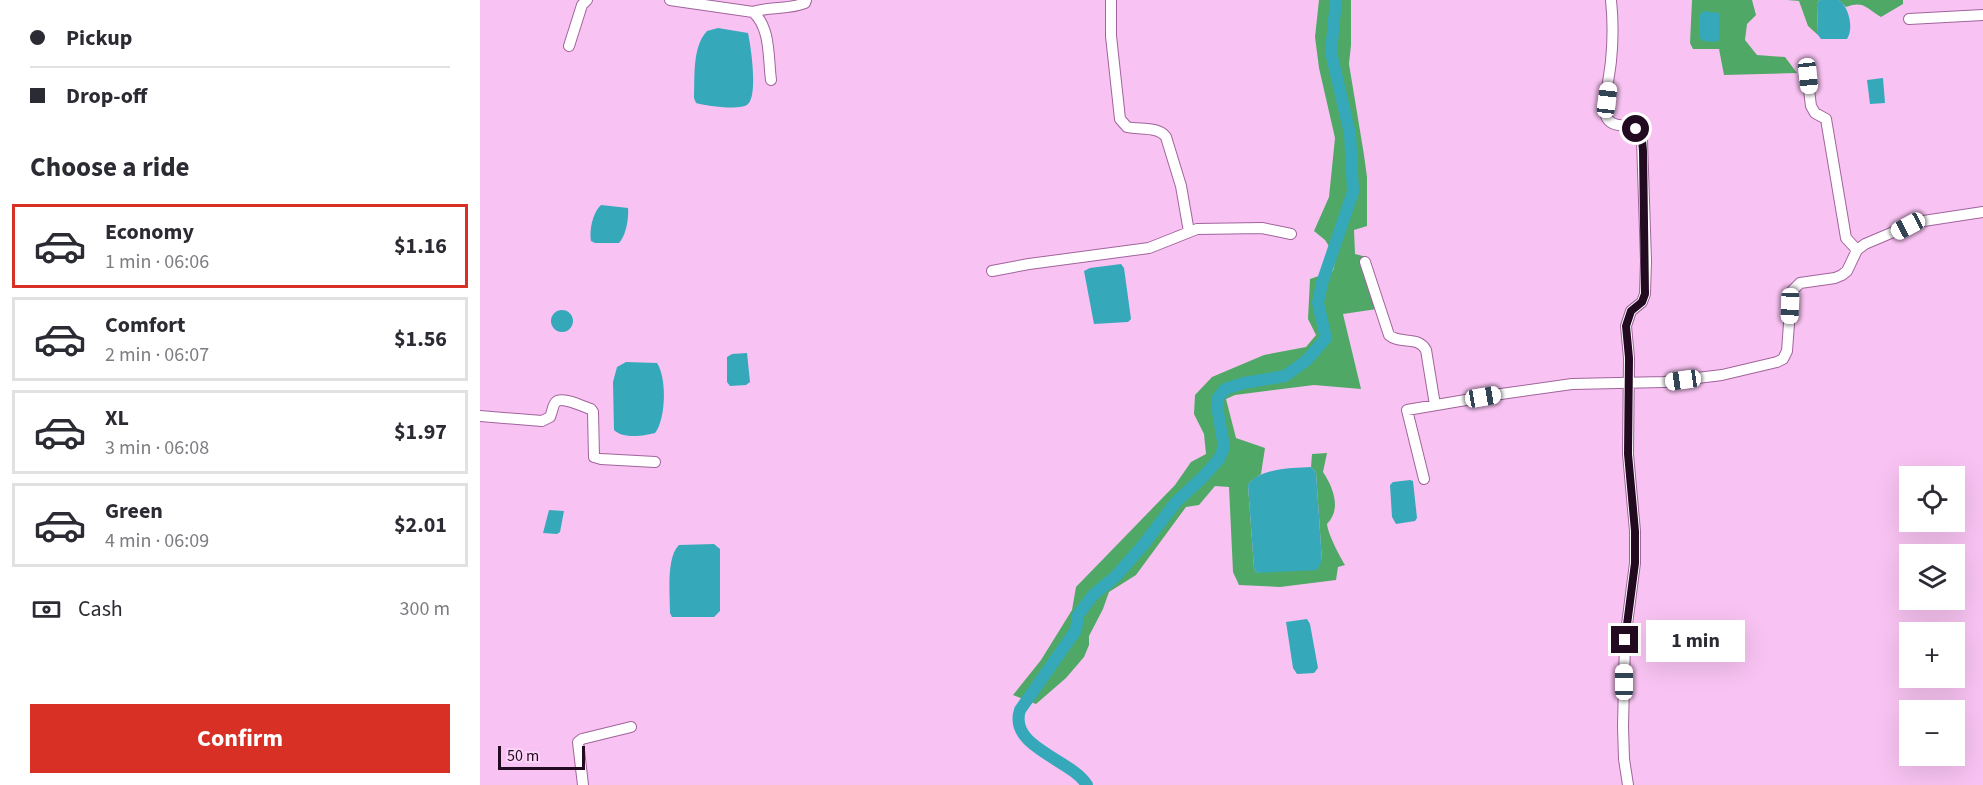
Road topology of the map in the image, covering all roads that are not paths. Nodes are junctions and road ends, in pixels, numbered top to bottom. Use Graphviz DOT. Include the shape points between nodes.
graph roads {
  1 [pos="587,0"];
  2 [pos="670,0"];
  3 [pos="806,0"];
  4 [pos="1111,0"];
  5 [pos="1611,0"];
  6 [pos="753,12"];
  7 [pos="1983,15"];
  8 [pos="1909,19"];
  9 [pos="569,46"];
  10 [pos="1806,67"];
  11 [pos="771,80"];
  12 [pos="1983,212"];
  13 [pos="1189,232"];
  14 [pos="1291,234"];
  15 [pos="1857,250"];
  16 [pos="1365,262"];
  17 [pos="992,271"];
  18 [pos="1629,382"];
  19 [pos="1435,405"];
  20 [pos="480,416"];
  21 [pos="654,462"];
  22 [pos="1424,479"];
  23 [pos="631,727"];
  24 [pos="583,785"];
  25 [pos="1628,785"];
  1 -- 9 [label="street"];
  2 -- 6 [label="street"];
  3 -- 6 [label="street" via="796,6"];
  4 -- 13 [label="street" via="1120,119 1128,127 1157,130 1166,137 1181,186"];
  5 -- 18 [label="street" via="1606,117 1614,124 1636,129 1643,151 1645,294 1628,318"];
  6 -- 11 [label="street" via="765,32"];
  7 -- 8 [label="street"];
  10 -- 15 [label="street" via="1811,106 1826,119 1844,230 1850,245"];
  12 -- 15 [label="street" via="1917,222"];
  13 -- 14 [label="street" via="1247,227"];
  13 -- 17 [label="street" via="1149,248"];
  15 -- 18 [label="street" via="1842,275 1804,281 1792,291 1787,351 1777,362 1722,375"];
  16 -- 19 [label="street" via="1389,335 1395,340 1418,342 1426,350"];
  18 -- 19 [label="street" via="1564,385"];
  18 -- 25 [label="street" via="1628,454 1635,563 1625,640 1623,726"];
  19 -- 22 [label="street" via="1407,410"];
  20 -- 21 [label="street" via="542,421 550,417 555,402 568,400 593,412 594,457"];
  23 -- 24 [label="street" via="578,742"];
}
